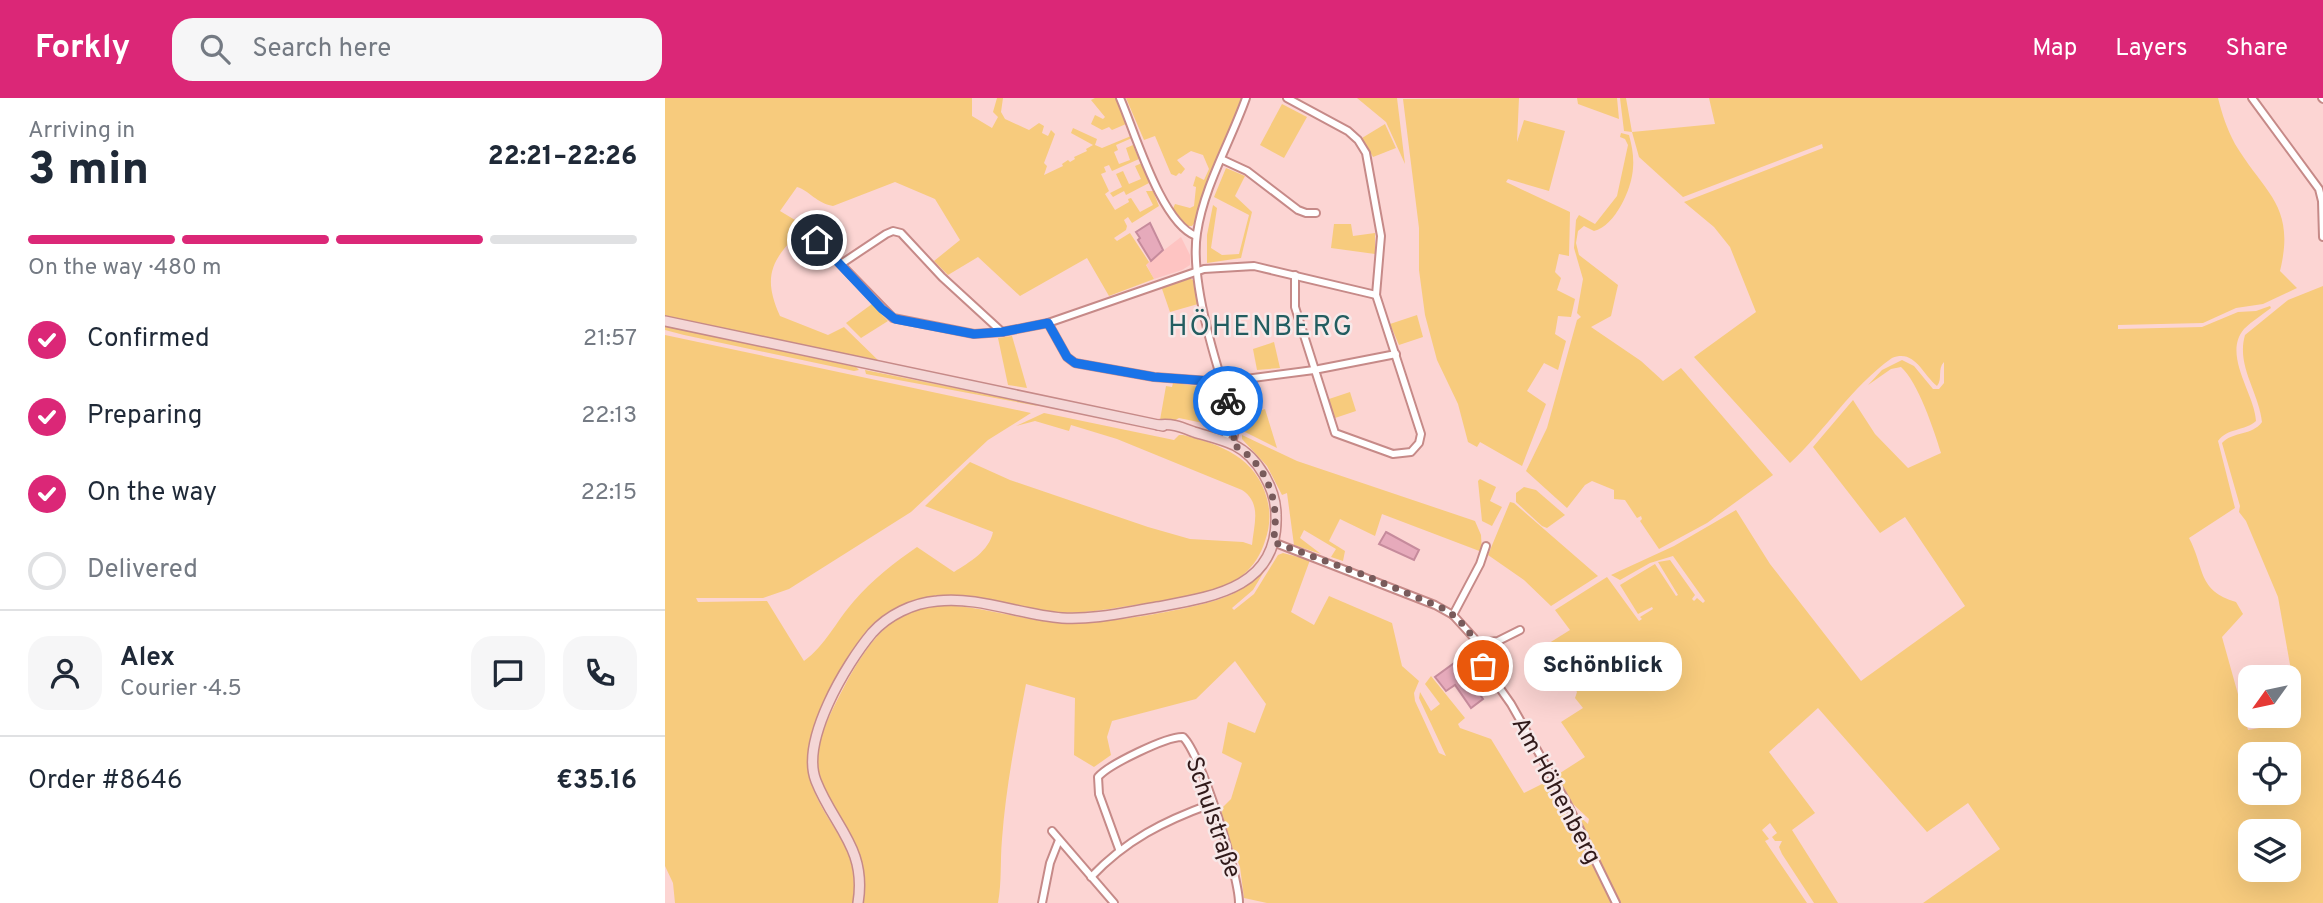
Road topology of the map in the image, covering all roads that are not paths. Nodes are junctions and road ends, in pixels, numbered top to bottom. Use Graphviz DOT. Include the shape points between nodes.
graph roads {
  1 [pos="1119,98"];
  2 [pos="1246,98"];
  3 [pos="1287,98"];
  4 [pos="2252,98"];
  5 [pos="1221,159"];
  6 [pos="1316,213"];
  7 [pos="1196,236"];
  8 [pos="2323,237"];
  9 [pos="815,238"];
  10 [pos="841,264"];
  11 [pos="1197,270"];
  12 [pos="1295,275"];
  13 [pos="1376,295"];
  14 [pos="665,321"];
  15 [pos="1048,323"];
  16 [pos="1002,332"];
  17 [pos="1396,354"];
  18 [pos="1314,370"];
  19 [pos="1223,382"];
  20 [pos="1228,443"];
  21 [pos="1273,542"];
  22 [pos="1486,546"];
  23 [pos="1453,615"];
  24 [pos="1520,630"];
  25 [pos="1476,643"];
  26 [pos="1211,804"];
  27 [pos="1052,831"];
  28 [pos="1059,840"];
  29 [pos="1119,849"];
  30 [pos="1091,877"];
  31 [pos="858,903"];
  32 [pos="1042,903"];
  33 [pos="1114,903"];
  34 [pos="1239,903"];
  35 [pos="1616,903"];
  1 -- 7 [label="street" via="1166,207"];
  2 -- 5 [label="street"];
  3 -- 13 [label="street" via="1348,131 1365,150 1381,236"];
  4 -- 8 [label="street" via="2319,189"];
  5 -- 6 [label="street" via="1247,171 1298,210"];
  5 -- 7 [label="street"];
  7 -- 11 [label="street"];
  9 -- 10 [label="street"];
  10 -- 16 [label="street" via="893,318 974,334"];
  10 -- 16 [label="street" via="886,234 901,233"];
  11 -- 12 [label="street" via="1254,266"];
  11 -- 15 [label="street"];
  11 -- 19 [label="street"];
  12 -- 13 [label="street"];
  12 -- 18 [label="street" via="1294,307"];
  13 -- 17 [label="street"];
  14 -- 20 [label="main road" via="1192,431"];
  15 -- 16 [label="street"];
  15 -- 19 [label="street" via="1075,363 1154,377"];
  17 -- 18 [label="street"];
  17 -- 18 [label="street" via="1421,434 1417,447 1403,455 1335,433"];
  18 -- 19 [label="street"];
  19 -- 20 [label="street" via="1233,418"];
  20 -- 21 [label="main road" via="1251,459 1272,492 1276,515"];
  21 -- 23 [label="street, Am Höhenberg" via="1364,575"];
  21 -- 31 [label="main road" via="1251,577 1210,597 1086,618 937,601 906,608 877,627 823,716 812,756 817,783 854,851 860,874"];
  22 -- 23 [label="street"];
  23 -- 25 [label="street, Am Höhenberg"];
  24 -- 25 [label="street" via="1498,641"];
  25 -- 35 [label="street, Am Höhenberg" via="1480,660 1511,704"];
  26 -- 29 [label="street" via="1157,826"];
  26 -- 29 [label="street, Schulstraße" via="1193,752 1181,736 1112,766 1100,775 1097,786"];
  26 -- 34 [label="street, Schulstraße" via="1235,869"];
  27 -- 28 [label="street"];
  28 -- 30 [label="street"];
  28 -- 32 [label="street"];
  29 -- 30 [label="street"];
  30 -- 33 [label="street"];
}
